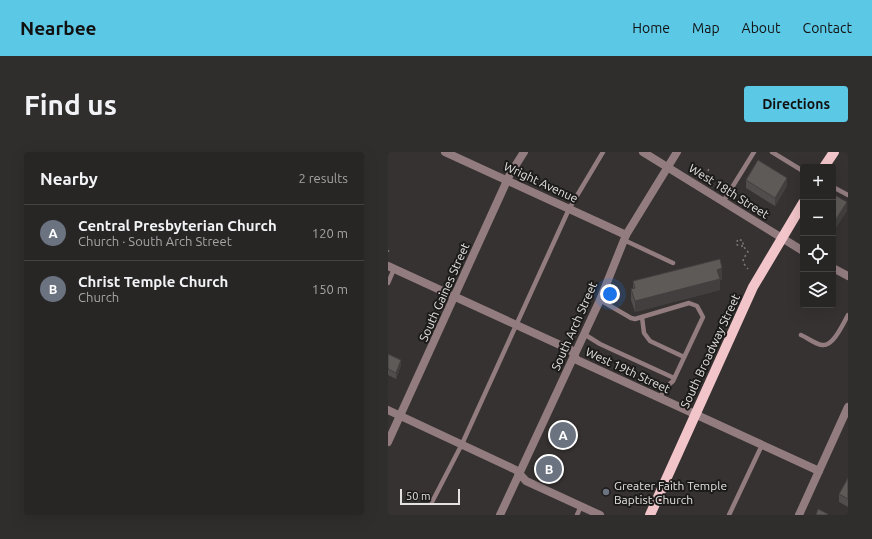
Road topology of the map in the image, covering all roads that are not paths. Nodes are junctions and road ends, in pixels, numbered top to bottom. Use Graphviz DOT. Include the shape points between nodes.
graph roads {
  1 [pos="445,152"];
  2 [pos="524,152"];
  3 [pos="603,152"];
  4 [pos="643,152"];
  5 [pos="677,152"];
  6 [pos="754,152"];
  7 [pos="772,152"];
  8 [pos="834,152"];
  9 [pos="826,164"];
  10 [pos="668,167"];
  11 [pos="800,169"];
  12 [pos="507,180"];
  13 [pos="836,189"];
  14 [pos="848,195"];
  15 [pos="723,202"];
  16 [pos="800,208"];
  17 [pos="569,209"];
  18 [pos="625,237"];
  19 [pos="782,238"];
  20 [pos="800,249"];
  21 [pos="673,263"];
  22 [pos="391,268"];
  23 [pos="836,270"];
  24 [pos="848,276"];
  25 [pos="388,283"];
  26 [pos="455,297"];
  27 [pos="600,300"];
  28 [pos="848,315"];
  29 [pos="642,317"];
  30 [pos="516,325"];
  31 [pos="584,334"];
  32 [pos="801,335"];
  33 [pos="574,355"];
  34 [pos="684,357"];
  35 [pos="674,378"];
  36 [pos="660,398"];
  37 [pos="388,410"];
  38 [pos="847,411"];
  39 [pos="695,414"];
  40 [pos="400,416"];
  41 [pos="388,442"];
  42 [pos="462,444"];
  43 [pos="762,445"];
  44 [pos="819,471"];
  45 [pos="519,473"];
  46 [pos="432,502"];
  47 [pos="581,506"];
  48 [pos="500,515"];
  49 [pos="577,515"];
  50 [pos="600,515"];
  51 [pos="650,515"];
  52 [pos="729,515"];
  53 [pos="799,515"];
  1 -- 12 [label="street, Wright Avenue"];
  2 -- 12 [label="street, South Gaines Street"];
  3 -- 17 [label="lane"];
  4 -- 10 [label="street, West 18th Street"];
  5 -- 10 [label="street, South Arch Street"];
  6 -- 15 [label="lane"];
  7 -- 11 [label="lane"];
  8 -- 9 [label="main road"];
  10 -- 15 [label="street, West 18th Street"];
  10 -- 18 [label="street, South Arch Street"];
  12 -- 17 [label="street, Wright Avenue"];
  12 -- 26 [label="street, South Gaines Street"];
  13 -- 14 [label="lane"];
  15 -- 19 [label="street, West 18th Street"];
  16 -- 19 [label="main road, South Broadway Street"];
  17 -- 18 [label="street, Wright Avenue"];
  17 -- 30 [label="lane"];
  18 -- 21 [label="lane"];
  18 -- 27 [label="street, South Arch Street"];
  19 -- 20 [label="street, West 18th Street"];
  19 -- 39 [label="main road, South Broadway Street" via="754,288"];
  22 -- 25 [label="lane"];
  22 -- 26 [label="street, West 19th Street"];
  23 -- 24 [label="street"];
  26 -- 30 [label="street, West 19th Street"];
  26 -- 40 [label="street, South Gaines Street"];
  27 -- 29 [label="lane" via="631,318"];
  27 -- 31 [label="street, South Arch Street"];
  28 -- 32 [label="lane" via="829,344 822,345"];
  29 -- 34 [label="lane" via="644,333 650,341"];
  29 -- 34 [label="lane" via="689,304 697,306 703,317"];
  30 -- 33 [label="street, West 19th Street" via="571,350"];
  30 -- 42 [label="lane"];
  31 -- 33 [label="street, South Arch Street"];
  31 -- 35 [label="lane"];
  33 -- 36 [label="street, West 19th Street" via="577,360"];
  33 -- 45 [label="street, South Arch Street"];
  34 -- 35 [label="lane"];
  35 -- 36 [label="lane"];
  36 -- 39 [label="street, West 19th Street"];
  37 -- 40 [label="street"];
  38 -- 44 [label="street"];
  39 -- 43 [label="street, West 19th Street"];
  39 -- 51 [label="main road, South Broadway Street"];
  40 -- 41 [label="street, South Gaines Street"];
  40 -- 42 [label="street"];
  42 -- 45 [label="street"];
  42 -- 46 [label="lane"];
  43 -- 44 [label="street, West 19th Street"];
  43 -- 52 [label="lane"];
  44 -- 53 [label="street"];
  45 -- 47 [label="street" via="526,481"];
  45 -- 48 [label="street, South Arch Street"];
  47 -- 49 [label="lane"];
  47 -- 50 [label="street"];
}
